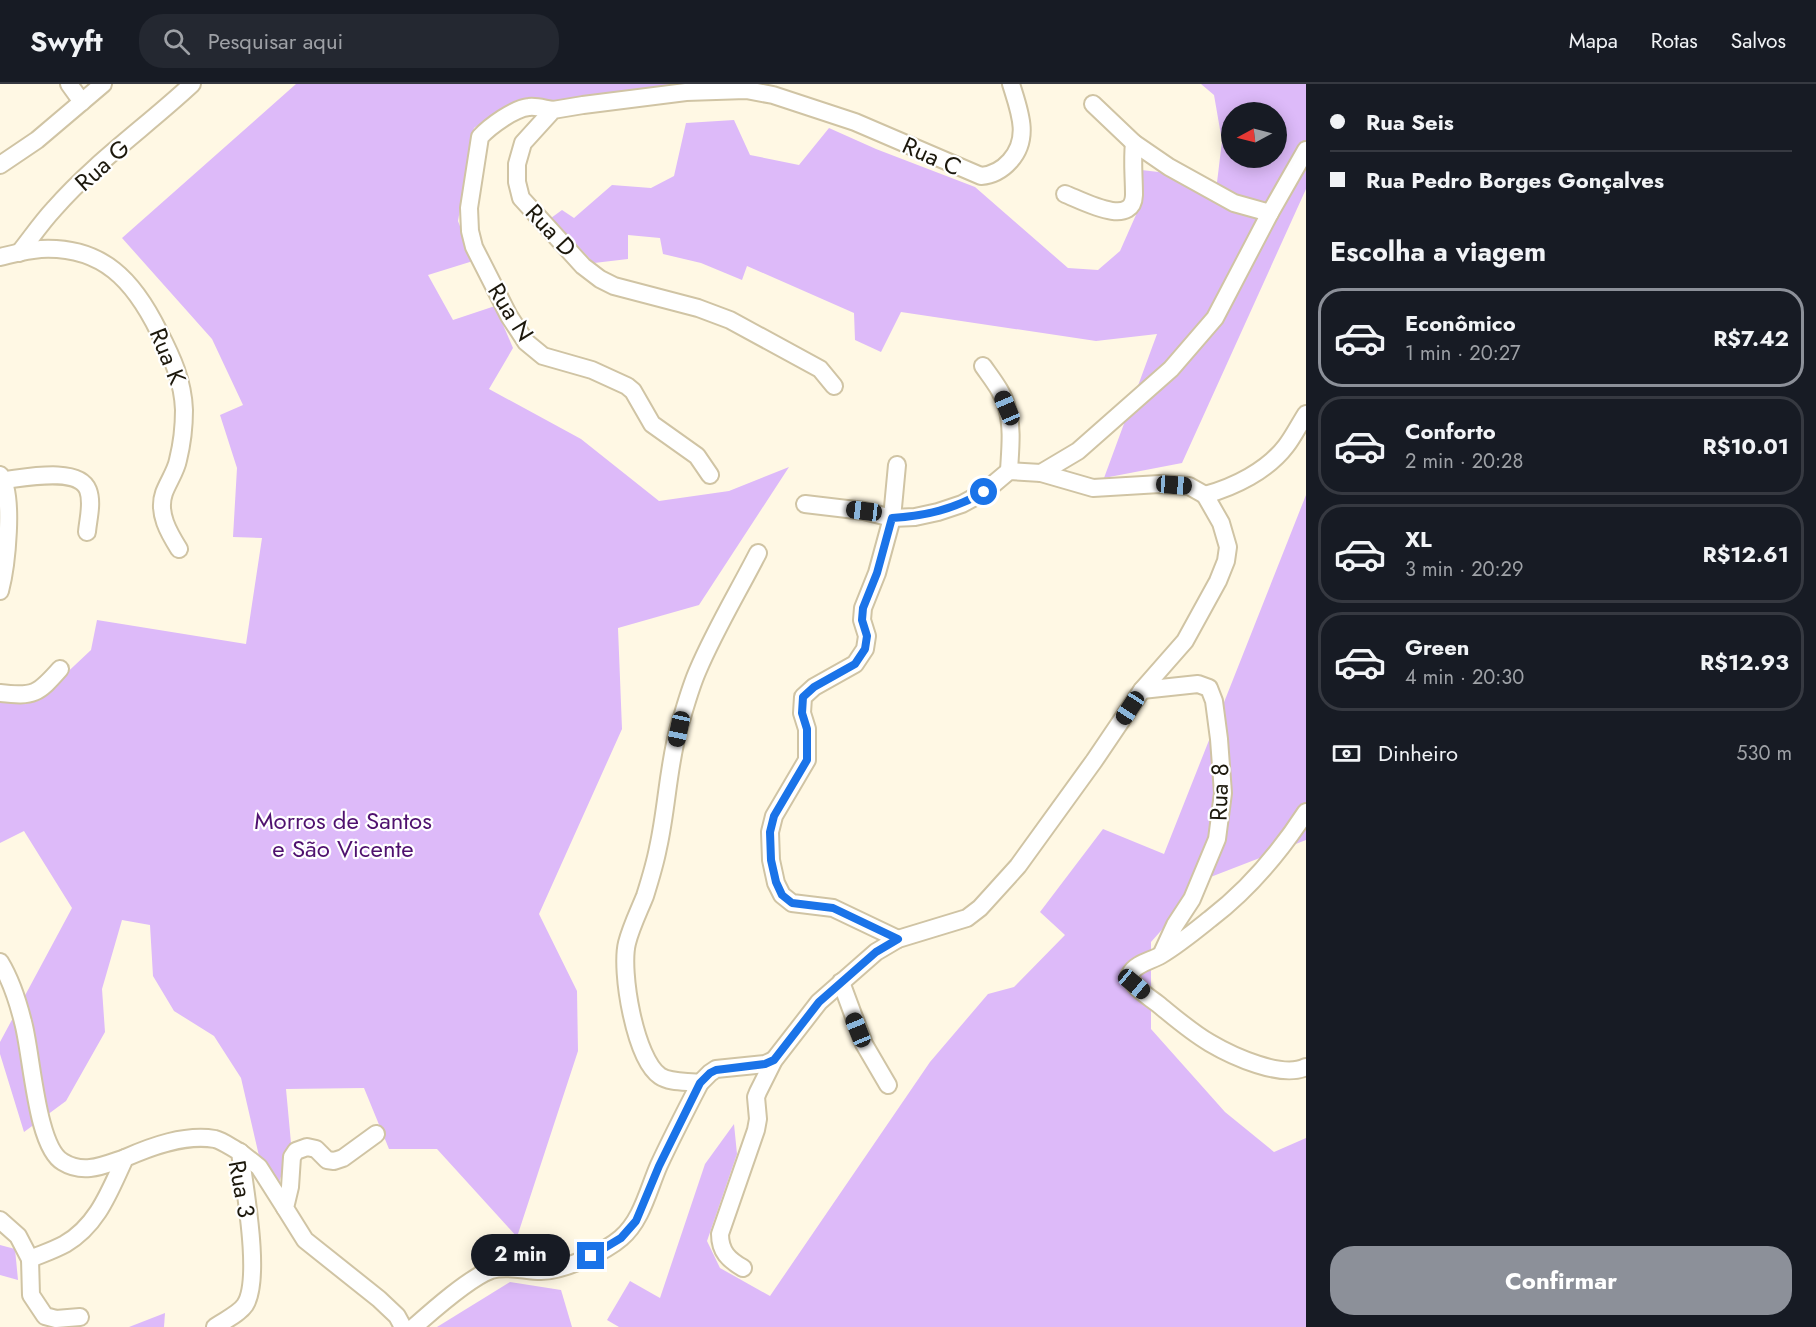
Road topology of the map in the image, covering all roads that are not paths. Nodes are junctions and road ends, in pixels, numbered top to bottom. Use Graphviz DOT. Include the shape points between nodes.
graph roads {
  1 [pos="69,84"];
  2 [pos="103,84"];
  3 [pos="192,84"];
  4 [pos="1011,84"];
  5 [pos="775,89"];
  6 [pos="82,102"];
  7 [pos="1093,104"];
  8 [pos="553,110"];
  9 [pos="1134,143"];
  10 [pos="1306,150"];
  11 [pos="0,165"];
  12 [pos="1065,194"];
  13 [pos="1270,213"];
  14 [pos="19,253"];
  15 [pos="0,257"];
  16 [pos="983,366"];
  17 [pos="834,386"];
  18 [pos="1306,414"];
  19 [pos="897,465"];
  20 [pos="1009,471"];
  21 [pos="1041,473"];
  22 [pos="710,475"];
  23 [pos="2,477"];
  24 [pos="1205,495"];
  25 [pos="804,504"];
  26 [pos="892,518"];
  27 [pos="87,532"];
  28 [pos="179,549"];
  29 [pos="759,553"];
  30 [pos="0,591"];
  31 [pos="60,669"];
  32 [pos="1142,690"];
  33 [pos="0,693"];
  34 [pos="1306,812"];
  35 [pos="898,939"];
  36 [pos="1161,954"];
  37 [pos="0,962"];
  38 [pos="841,982"];
  39 [pos="774,1060"];
  40 [pos="1306,1067"];
  41 [pos="700,1083"];
  42 [pos="888,1085"];
  43 [pos="376,1134"];
  44 [pos="240,1152"];
  45 [pos="125,1158"];
  46 [pos="285,1208"];
  47 [pos="0,1220"];
  48 [pos="30,1259"];
  49 [pos="743,1268"];
  50 [pos="80,1317"];
  51 [pos="215,1327"];
  52 [pos="403,1327"];
  53 [pos="414,1327"];
  1 -- 6 [label="street"];
  2 -- 6 [label="street"];
  3 -- 14 [label="street, Rua G" via="98,165 54,209"];
  4 -- 5 [label="street, Rua C" via="1023,133 1018,152 1006,166 992,175 981,176"];
  5 -- 8 [label="street" via="717,90"];
  6 -- 11 [label="street"];
  7 -- 9 [label="street"];
  8 -- 17 [label="street, Rua D" via="523,143 517,182 521,198 530,210 584,266 614,286 730,320 820,369"];
  8 -- 22 [label="street, Rua N" via="520,108 480,136 469,208 474,247 526,342 543,356 592,370 627,386 652,424 697,456"];
  9 -- 12 [label="street" via="1134,198 1128,209 1112,212"];
  9 -- 13 [label="street" via="1234,203"];
  10 -- 13 [label="street"];
  13 -- 21 [label="street" via="1215,318 1172,369 1078,451"];
  14 -- 15 [label="street, Rua K"];
  14 -- 28 [label="street, Rua K" via="40,249 69,251 99,259 126,279 150,312 174,361 182,389 184,412 178,461 163,496 162,512"];
  16 -- 20 [label="street" via="1007,408"];
  18 -- 24 [label="street" via="1285,448 1265,467"];
  19 -- 26 [label="street"];
  20 -- 21 [label="street"];
  20 -- 26 [label="street" via="962,504"];
  21 -- 24 [label="street" via="1093,488 1160,484 1189,486"];
  23 -- 27 [label="street" via="65,475 81,480 90,501"];
  23 -- 30 [label="street" via="8,537"];
  24 -- 32 [label="street" via="1221,523 1228,547 1226,561 1185,641"];
  25 -- 26 [label="street"];
  26 -- 35 [label="street" via="863,608 865,649 855,664 803,697 807,760 774,816 770,832 776,882 786,900 833,908"];
  29 -- 41 [label="street" via="697,671 679,729 658,847 625,960 625,982 640,1045 653,1068 667,1079"];
  31 -- 33 [label="street" via="42,689 29,695"];
  32 -- 35 [label="street" via="1018,866 980,908 967,918"];
  32 -- 36 [label="street, Rua 8" via="1198,684 1209,688 1215,700 1220,739 1222,793 1217,839 1192,899"];
  34 -- 36 [label="street" via="1290,837 1248,885 1209,920"];
  35 -- 38 [label="street"];
  36 -- 40 [label="street" via="1131,971 1130,978 1179,1021 1210,1043 1241,1058 1280,1070"];
  37 -- 45 [label="street, Rua 3" via="24,1023 51,1151 62,1162 82,1169"];
  38 -- 39 [label="street" via="819,1002"];
  38 -- 42 [label="street" via="864,1044"];
  39 -- 41 [label="street" via="716,1070"];
  39 -- 49 [label="street" via="756,1097 756,1130 720,1234 724,1253"];
  41 -- 53 [label="street" via="636,1221 621,1238 591,1256 543,1271 493,1269"];
  43 -- 46 [label="street" via="334,1161 327,1160 316,1149 296,1151"];
  44 -- 45 [label="street, Rua 3" via="217,1139 197,1138 158,1145"];
  44 -- 46 [label="street" via="259,1167"];
  44 -- 51 [label="street, Rua 3" via="251,1244 251,1284 246,1304"];
  45 -- 48 [label="street" via="91,1222 64,1244"];
  46 -- 52 [label="street" via="305,1240 379,1299"];
  47 -- 48 [label="street" via="18,1236"];
  48 -- 50 [label="street" via="31,1295 45,1316"];
}
